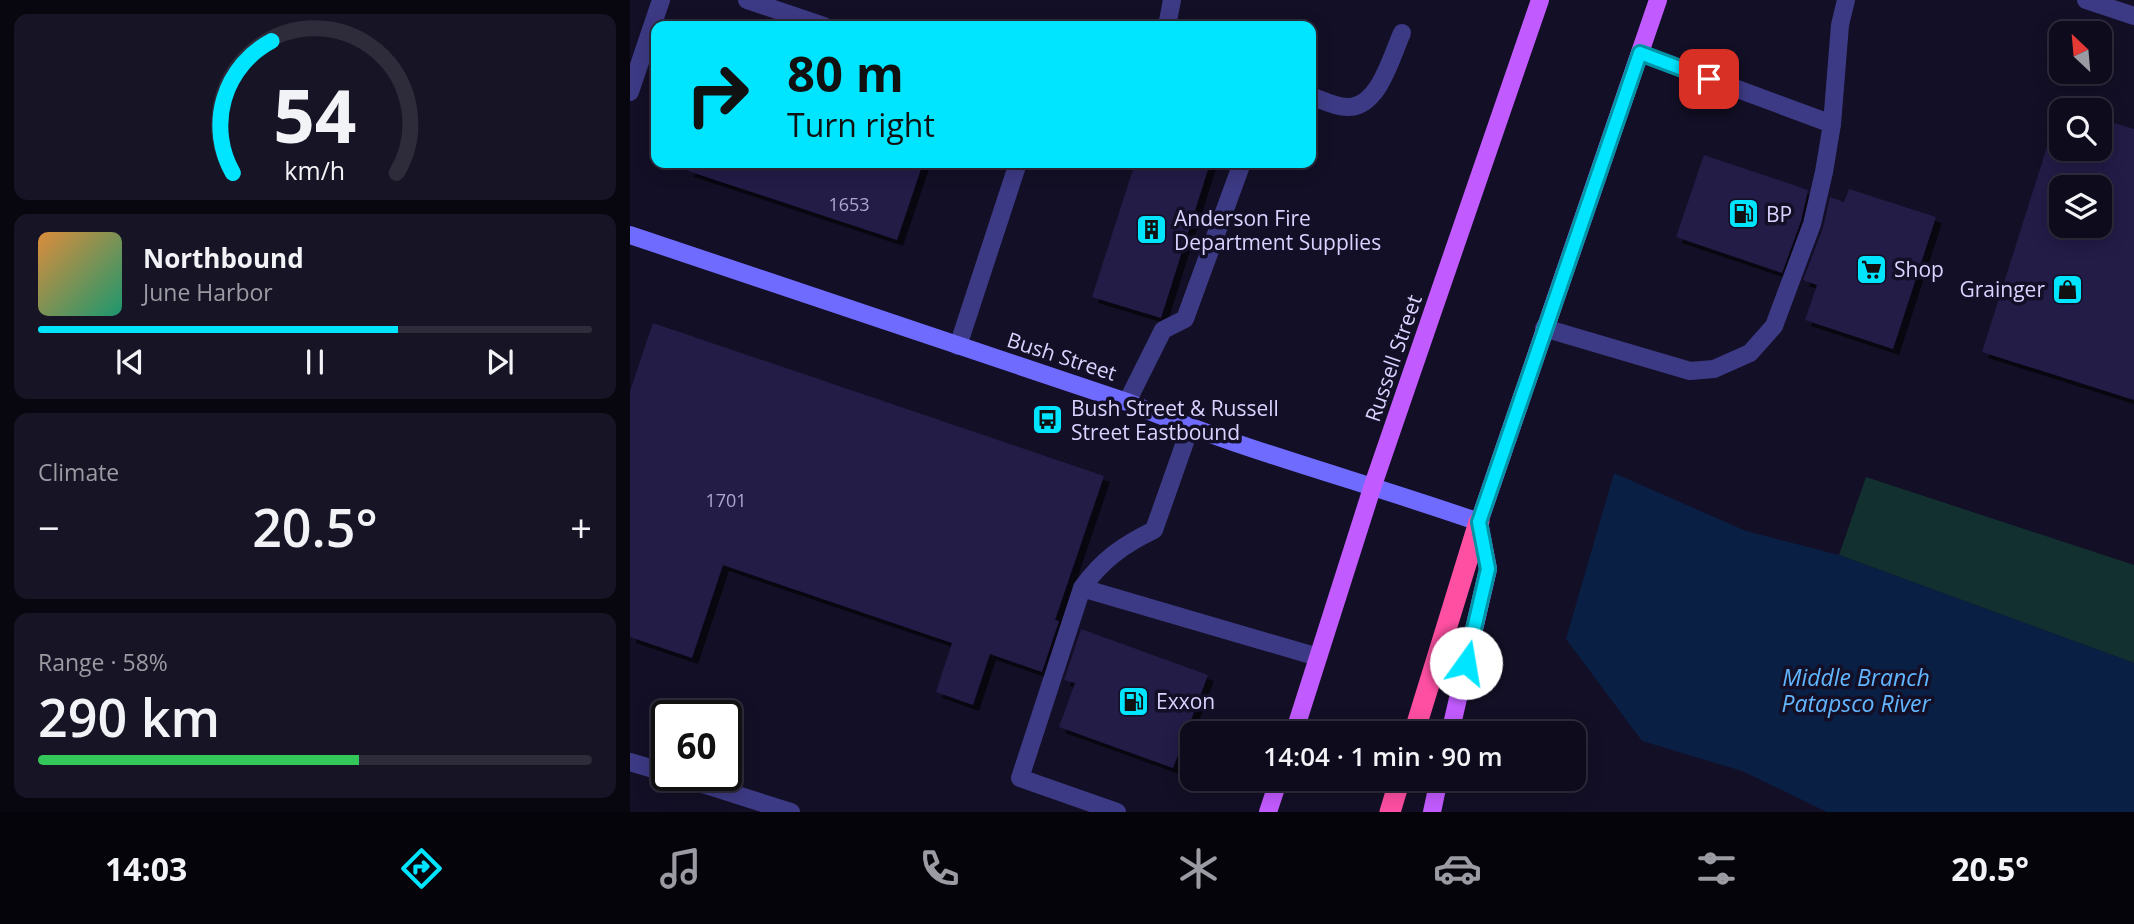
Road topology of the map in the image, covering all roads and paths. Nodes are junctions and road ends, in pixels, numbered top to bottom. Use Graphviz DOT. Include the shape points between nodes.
graph roads {
  1 [pos="662,0"];
  2 [pos="747,0"];
  3 [pos="1172,0"];
  4 [pos="1540,0"];
  5 [pos="1658,0"];
  6 [pos="1846,0"];
  7 [pos="2086,0"];
  8 [pos="2134,16"];
  9 [pos="655,21"];
  10 [pos="809,21"];
  11 [pos="1168,21"];
  12 [pos="651,32"];
  13 [pos="1402,33"];
  14 [pos="1640,53"];
  15 [pos="630,92"];
  16 [pos="1316,98"];
  17 [pos="1832,124"];
  18 [pos="1016,168"];
  19 [pos="1240,168"];
  20 [pos="630,235"];
  21 [pos="1544,328"];
  22 [pos="958,345"];
  23 [pos="1127,402"];
  24 [pos="1190,428"];
  25 [pos="1373,485"];
  26 [pos="1479,522"];
  27 [pos="1082,588"];
  28 [pos="1318,657"];
  29 [pos="1298,721"];
  30 [pos="1418,721"];
  31 [pos="1453,721"];
  32 [pos="630,762"];
  33 [pos="651,768"];
  34 [pos="725,791"];
  35 [pos="1275,791"];
  36 [pos="1397,791"];
  37 [pos="1436,791"];
  38 [pos="791,812"];
  39 [pos="1117,812"];
  40 [pos="1268,812"];
  41 [pos="1390,812"];
  42 [pos="1432,812"];
  1 -- 9 [label="street"];
  2 -- 10 [label="street"];
  3 -- 11 [label="street"];
  4 -- 25 [label="main road, Russell Street"];
  5 -- 14 [label="main road"];
  6 -- 17 [label="street"];
  7 -- 8 [label="street"];
  12 -- 15 [label="street"];
  13 -- 16 [label="street" via="1375,93 1356,107"];
  14 -- 17 [label="street"];
  14 -- 21 [label="main road"];
  17 -- 21 [label="street" via="1812,223 1774,326 1750,354 1714,369 1690,371"];
  18 -- 22 [label="street"];
  19 -- 23 [label="street" via="1185,319 1163,330"];
  20 -- 22 [label="street, Bush Street"];
  21 -- 26 [label="main road"];
  22 -- 23 [label="street, Bush Street"];
  23 -- 24 [label="street, Bush Street"];
  24 -- 25 [label="street, Bush Street"];
  24 -- 27 [label="street" via="1154,530 1100,563"];
  25 -- 26 [label="street, Bush Street"];
  25 -- 28 [label="main road, Russell Street"];
  26 -- 30 [label="highway"];
  26 -- 31 [label="main road" via="1488,569"];
  27 -- 28 [label="street"];
  27 -- 39 [label="street" via="1020,778"];
  28 -- 29 [label="main road, Russell Street"];
  32 -- 33 [label="street"];
  34 -- 38 [label="street"];
  35 -- 40 [label="main road"];
  36 -- 41 [label="highway"];
  37 -- 42 [label="main road"];
}
